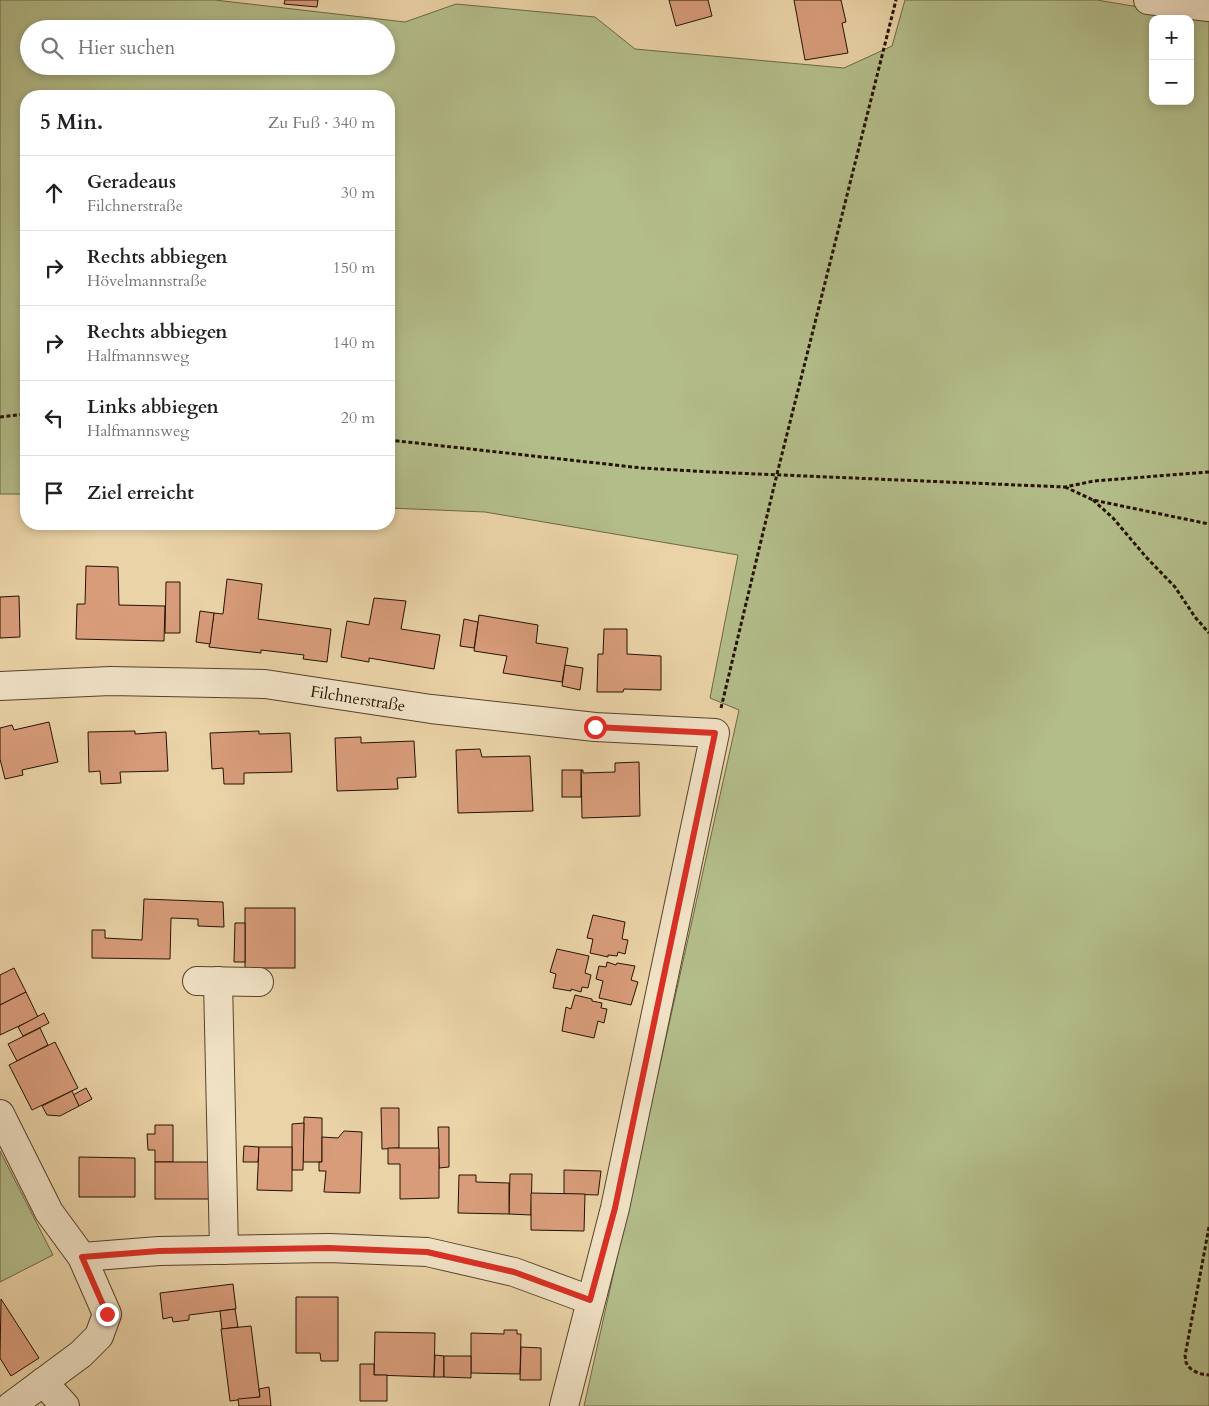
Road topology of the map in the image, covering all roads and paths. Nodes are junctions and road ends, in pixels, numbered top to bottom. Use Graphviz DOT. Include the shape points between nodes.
graph roads {
  1 [pos="896,0"];
  2 [pos="1148,0"];
  3 [pos="1209,7"];
  4 [pos="20,415"];
  5 [pos="0,417"];
  6 [pos="395,441"];
  7 [pos="1209,472"];
  8 [pos="777,474"];
  9 [pos="1066,487"];
  10 [pos="1093,500"];
  11 [pos="1209,524"];
  12 [pos="1209,633"];
  13 [pos="0,686"];
  14 [pos="715,733"];
  15 [pos="259,982"];
  16 [pos="0,1114"];
  17 [pos="1209,1227"];
  18 [pos="224,1250"];
  19 [pos="82,1257"];
  20 [pos="590,1300"];
  21 [pos="1209,1375"];
  22 [pos="43,1382"];
  23 [pos="10,1406"];
  24 [pos="65,1406"];
  25 [pos="564,1406"];
  1 -- 8 [label="path"];
  2 -- 3 [label="street"];
  4 -- 5 [label="path"];
  6 -- 8 [label="path" via="642,468"];
  7 -- 9 [label="path" via="1094,481"];
  8 -- 9 [label="path"];
  8 -- 14 [label="path"];
  9 -- 10 [label="path"];
  10 -- 11 [label="path"];
  10 -- 12 [label="path" via="1175,587"];
  13 -- 14 [label="street, Filchnerstraße" via="110,681 265,684 431,710 595,727"];
  14 -- 20 [label="street" via="615,1208"];
  15 -- 18 [label="street" via="208,981"];
  16 -- 19 [label="street" via="49,1212"];
  17 -- 21 [label="path" via="1185,1356 1192,1369"];
  18 -- 19 [label="street"];
  18 -- 20 [label="street" via="329,1248 427,1252 514,1272"];
  19 -- 22 [label="street" via="107,1314 99,1336"];
  20 -- 25 [label="street"];
  22 -- 23 [label="street"];
  22 -- 24 [label="street"];
}
